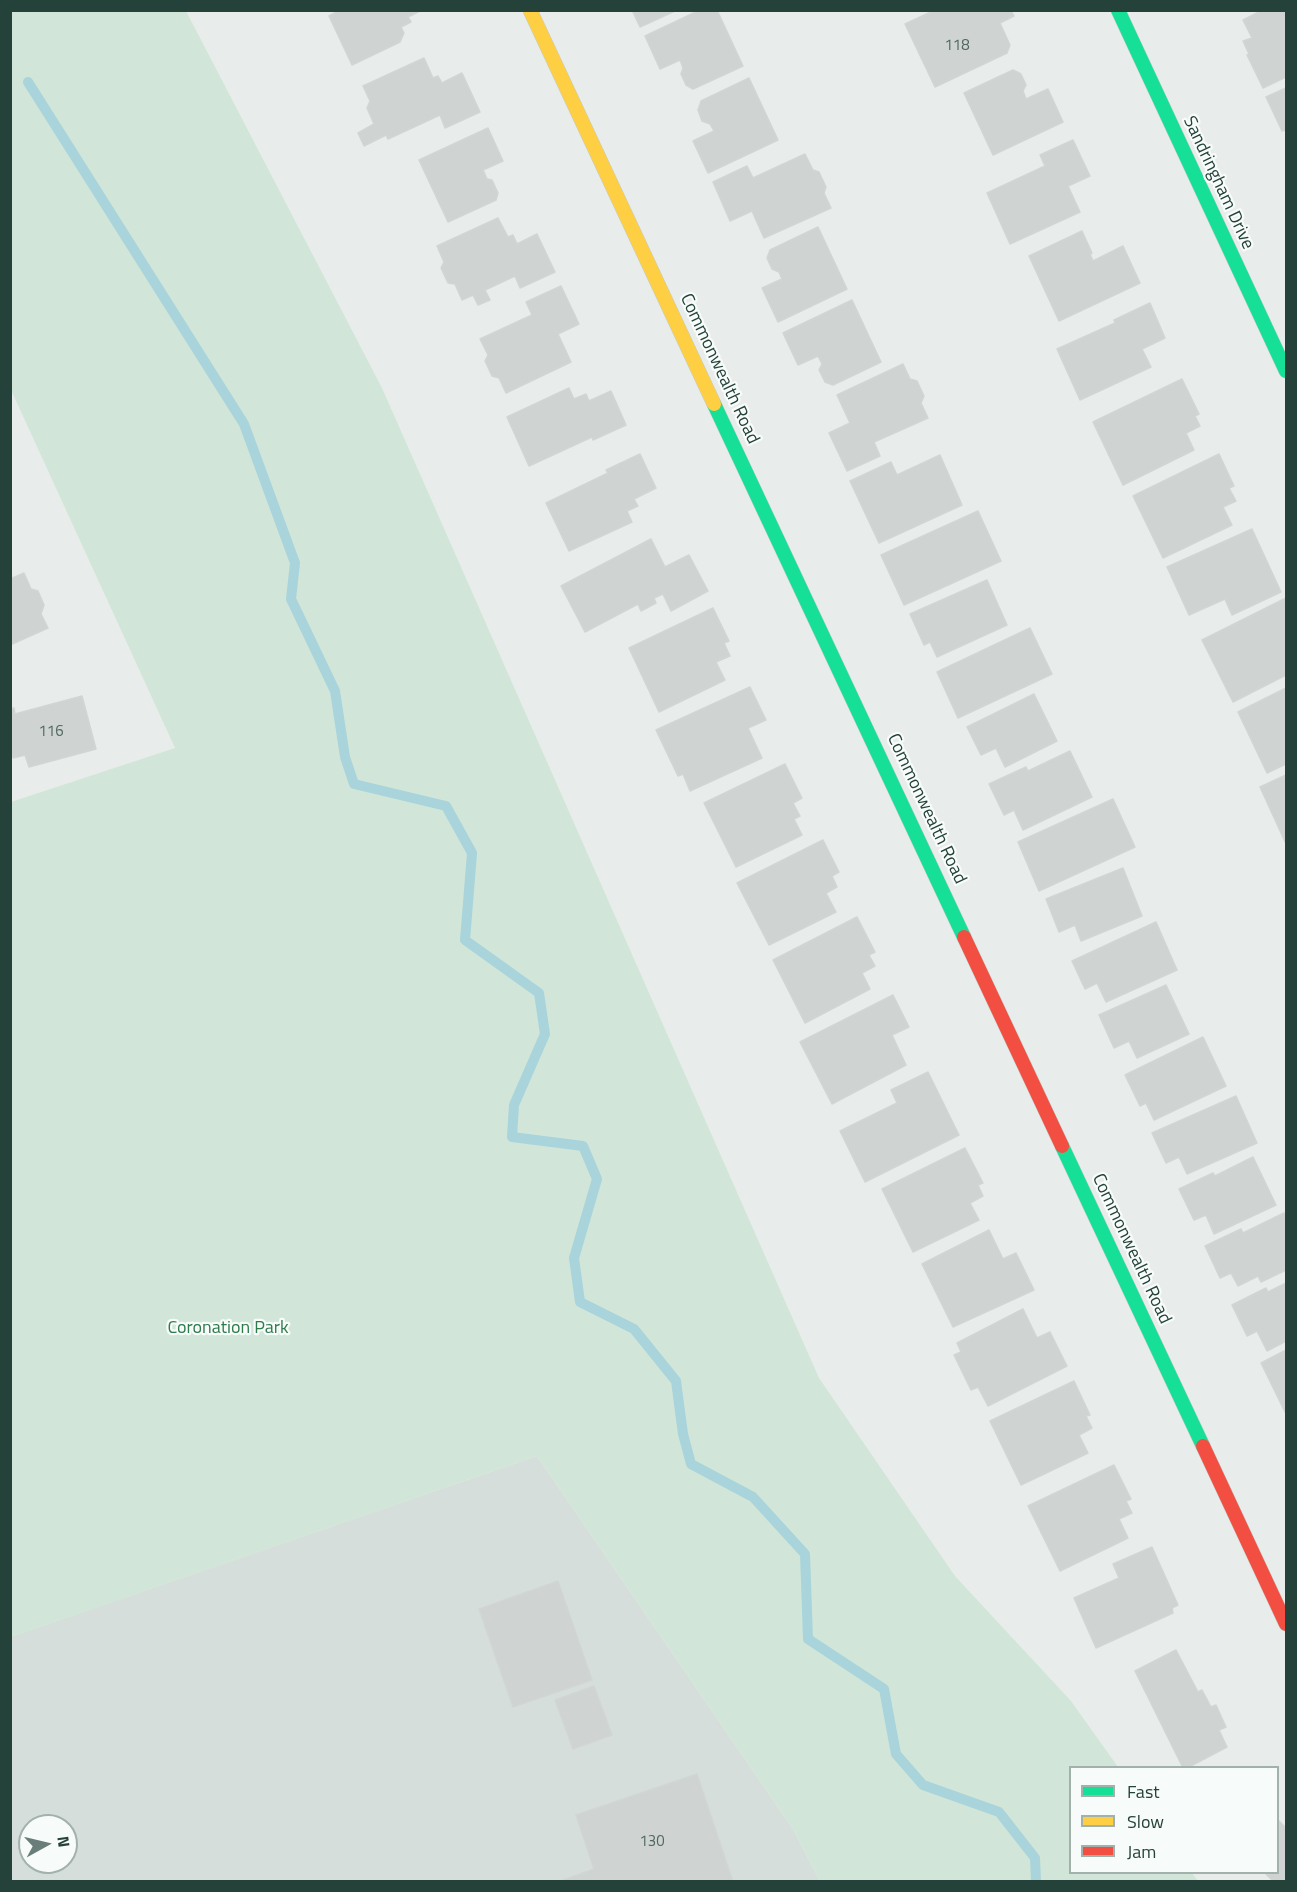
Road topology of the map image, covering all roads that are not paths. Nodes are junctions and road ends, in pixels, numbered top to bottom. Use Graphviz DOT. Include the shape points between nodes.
graph roads {
  1 [pos="530,10"];
  2 [pos="1118,10"];
  3 [pos="1287,371"];
  4 [pos="1287,1624"];
  1 -- 4 [label="street, Commonwealth Road"];
  2 -- 3 [label="street, Sandringham Drive"];
}
